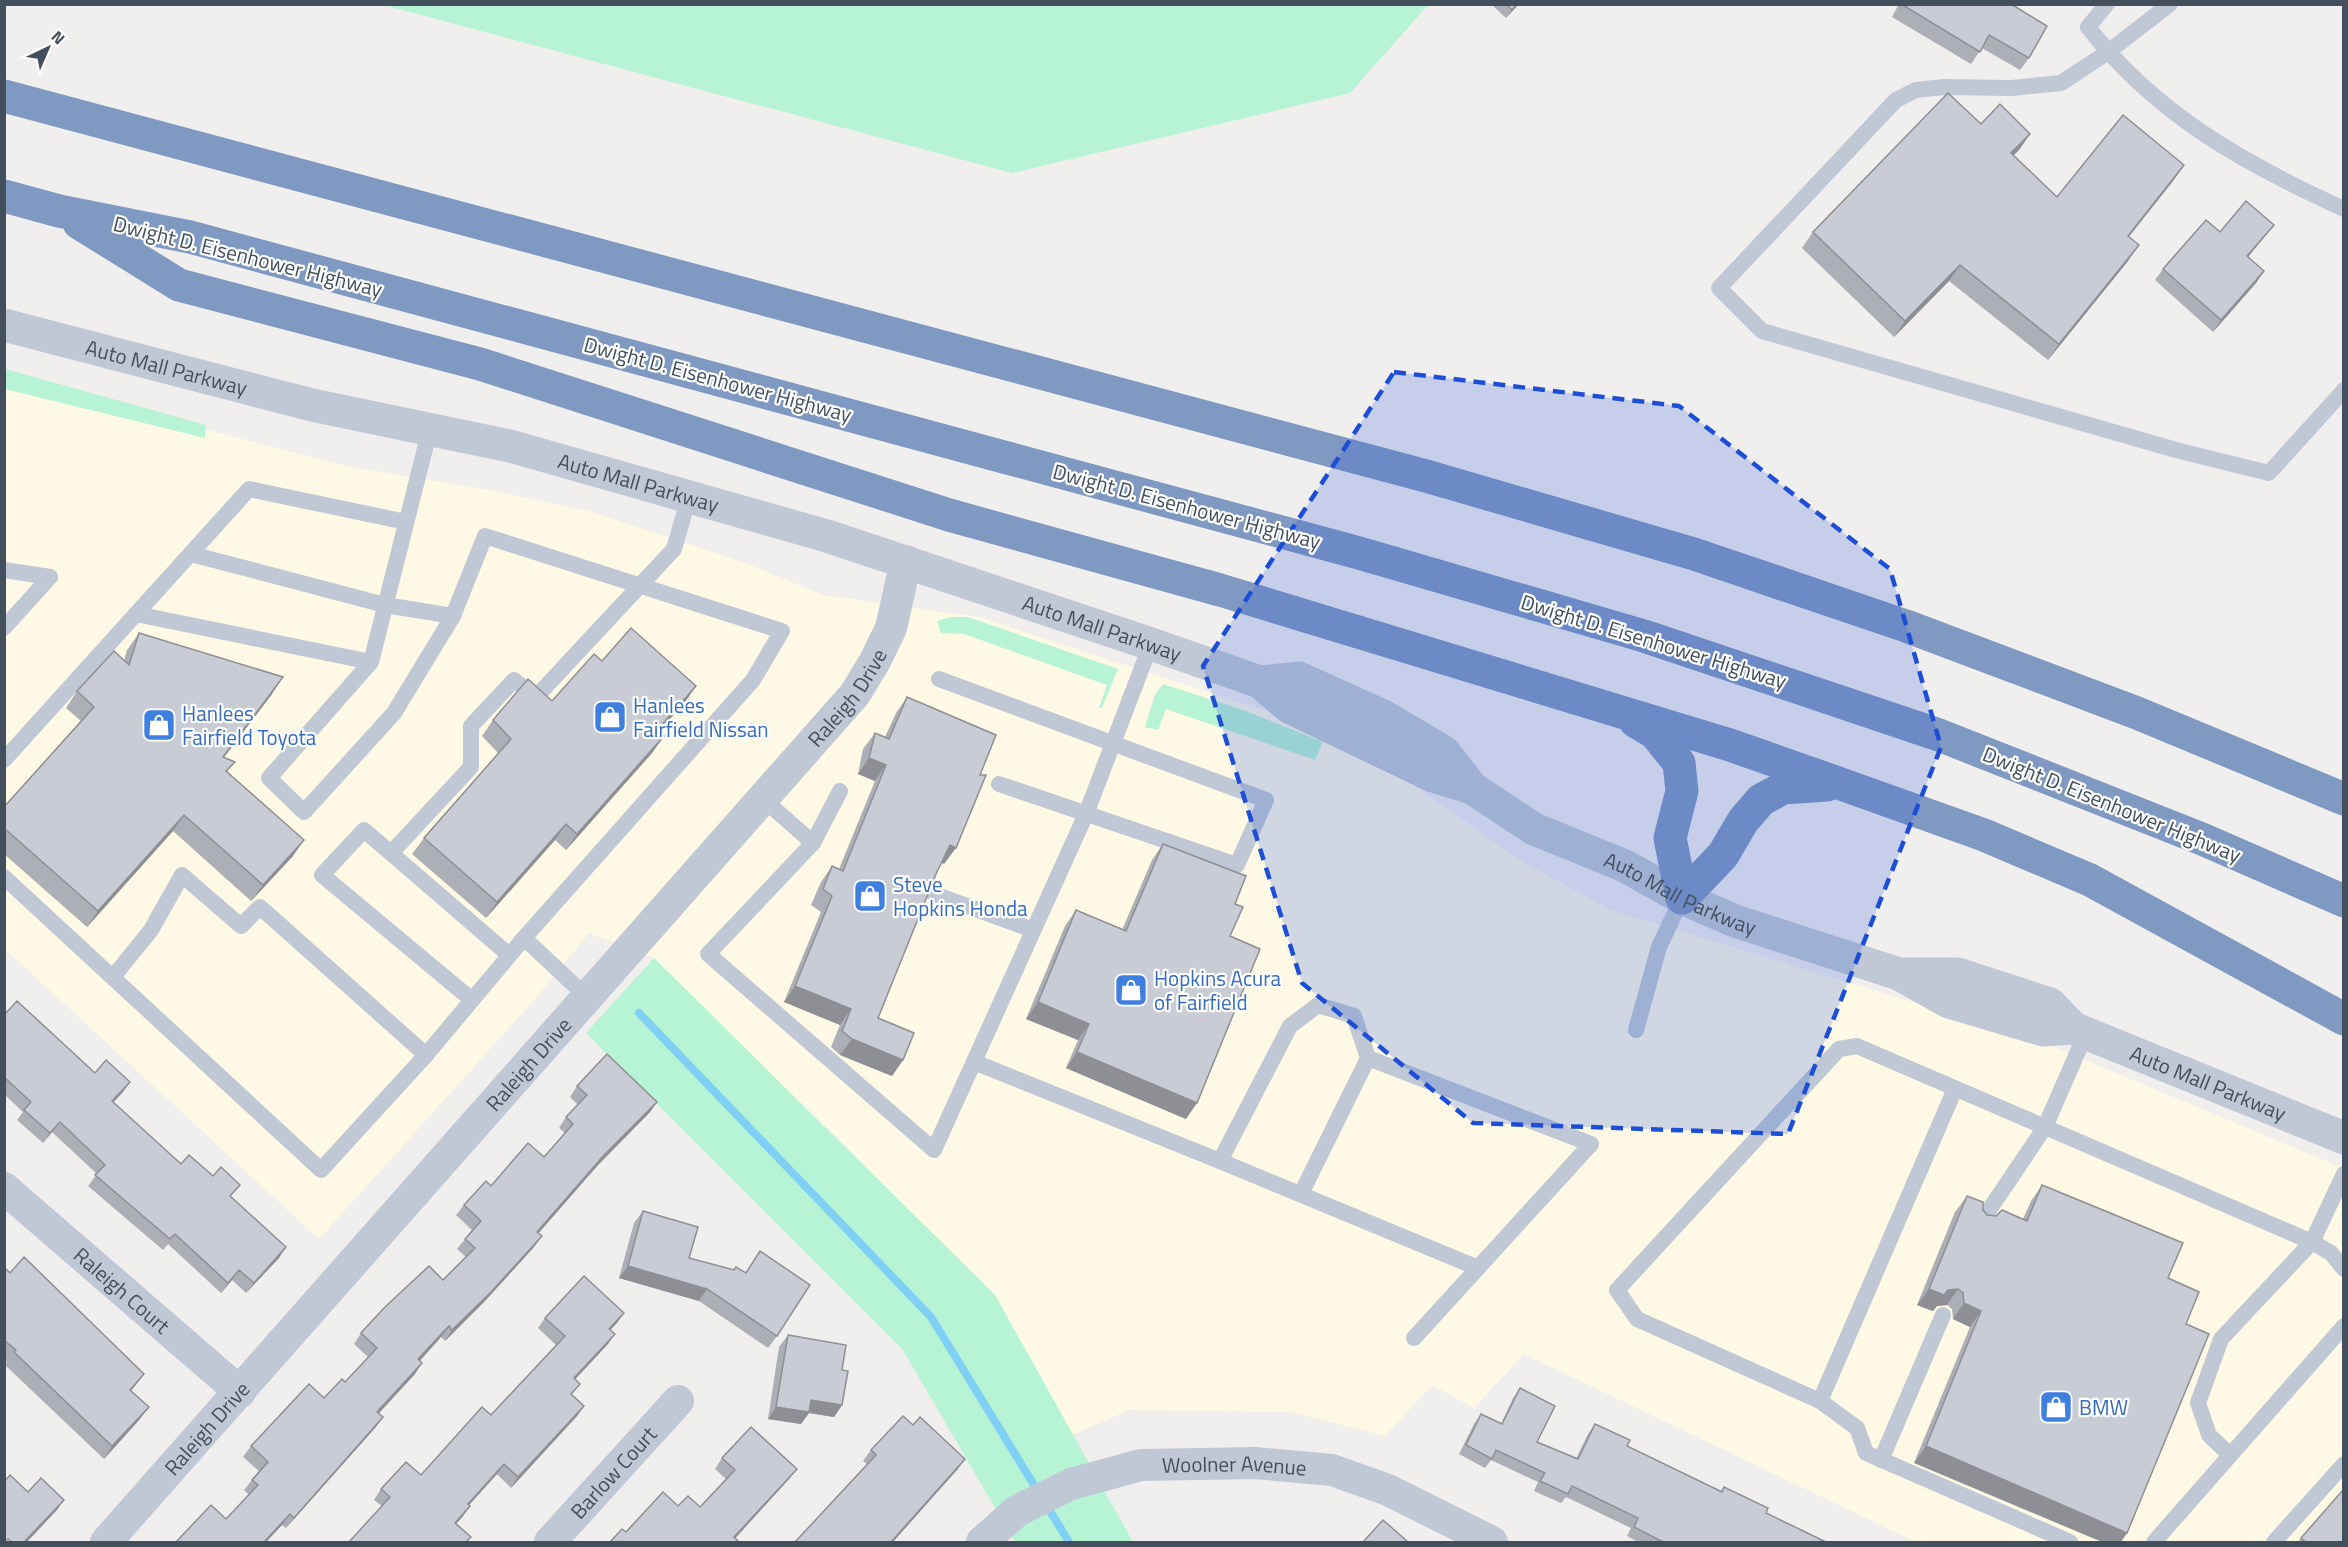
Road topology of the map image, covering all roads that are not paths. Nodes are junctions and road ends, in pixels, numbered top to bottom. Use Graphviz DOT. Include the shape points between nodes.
graph roads {
  1 [pos="2107,4"];
  2 [pos="2170,4"];
  3 [pos="2108,52"];
  4 [pos="4,96"];
  5 [pos="4,196"];
  6 [pos="2343,209"];
  7 [pos="59,211"];
  8 [pos="4,325"];
  9 [pos="2343,390"];
  10 [pos="430,429"];
  11 [pos="689,497"];
  12 [pos="406,522"];
  13 [pos="190,554"];
  14 [pos="906,561"];
  15 [pos="4,570"];
  16 [pos="641,584"];
  17 [pos="385,605"];
  18 [pos="136,614"];
  19 [pos="453,616"];
  20 [pos="4,628"];
  21 [pos="1151,644"];
  22 [pos="371,662"];
  23 [pos="939,679"];
  24 [pos="1620,711"];
  25 [pos="1114,742"];
  26 [pos="4,760"];
  27 [pos="999,784"];
  28 [pos="1841,784"];
  29 [pos="840,790"];
  30 [pos="762,798"];
  31 [pos="2343,799"];
  32 [pos="1086,814"];
  33 [pos="813,843"];
  34 [pos="391,853"];
  35 [pos="4,876"];
  36 [pos="934,894"];
  37 [pos="1682,898"];
  38 [pos="2343,901"];
  39 [pos="1033,930"];
  40 [pos="524,938"];
  41 [pos="2207,943"];
  42 [pos="509,955"];
  43 [pos="113,977"];
  44 [pos="2343,994"];
  45 [pos="587,997"];
  46 [pos="472,1000"];
  47 [pos="2343,1018"];
  48 [pos="1636,1030"];
  49 [pos="2080,1031"];
  50 [pos="426,1055"];
  51 [pos="1368,1058"];
  52 [pos="974,1062"];
  53 [pos="1955,1089"];
  54 [pos="2045,1127"];
  55 [pos="2343,1138"];
  56 [pos="1220,1161"];
  57 [pos="2343,1174"];
  58 [pos="4,1188"];
  59 [pos="1301,1194"];
  60 [pos="1981,1222"];
  61 [pos="2312,1242"];
  62 [pos="1478,1268"];
  63 [pos="2343,1269"];
  64 [pos="1943,1315"];
  65 [pos="2343,1326"];
  66 [pos="1414,1338"];
  67 [pos="240,1392"];
  68 [pos="678,1401"];
  69 [pos="1820,1401"];
  70 [pos="2230,1455"];
  71 [pos="1881,1460"];
  72 [pos="2343,1464"];
  73 [pos="990,1535"];
  74 [pos="106,1542"];
  75 [pos="550,1542"];
  76 [pos="1492,1542"];
  77 [pos="2070,1542"];
  78 [pos="2154,1542"];
  79 [pos="2274,1542"];
  1 -- 3 [label="lane" via="2088,27"];
  2 -- 3 [label="lane"];
  3 -- 6 [label="lane" via="2172,113 2264,170"];
  3 -- 9 [label="lane" via="2061,83 2011,88 1944,87 1916,90 1896,100 1719,288 1762,331 2176,450 2270,473"];
  4 -- 31 [label="highway" via="1426,476 1694,554 1939,638 2137,713"];
  5 -- 7 [label="highway, Dwight D. Eisenhower Highway"];
  7 -- 24 [label="highway" via="179,285 480,364 949,515 1220,590"];
  7 -- 38 [label="highway, Dwight D. Eisenhower Highway" via="213,244 1359,553 1644,636 1950,739 2202,839"];
  8 -- 10 [label="street, Auto Mall Parkway" via="312,405"];
  10 -- 11 [label="street, Auto Mall Parkway" via="510,446"];
  10 -- 12 [label="lane"];
  11 -- 14 [label="street, Auto Mall Parkway"];
  11 -- 16 [label="lane" via="674,549"];
  12 -- 13 [label="lane" via="249,489"];
  12 -- 17 [label="lane"];
  13 -- 17 [label="lane"];
  13 -- 18 [label="lane"];
  14 -- 21 [label="street, Auto Mall Parkway"];
  14 -- 30 [label="street, Raleigh Drive" via="891,628 855,694"];
  15 -- 20 [label="lane" via="50,577"];
  16 -- 19 [label="lane" via="485,536"];
  16 -- 34 [label="lane" via="536,697 514,680 471,726 471,766"];
  16 -- 40 [label="lane" via="782,631 753,680"];
  17 -- 19 [label="lane"];
  17 -- 22 [label="lane"];
  18 -- 22 [label="lane"];
  18 -- 26 [label="lane"];
  19 -- 22 [label="lane" via="394,713 304,812 269,778"];
  21 -- 25 [label="lane"];
  21 -- 37 [label="street, Auto Mall Parkway" via="1260,682 1299,678 1383,716 1444,752 1472,788 1534,829 1625,866"];
  23 -- 25 [label="lane"];
  24 -- 28 [label="highway"];
  24 -- 37 [label="highway" via="1655,733 1678,763 1682,791 1670,838"];
  25 -- 32 [label="lane"];
  25 -- 32 [label="lane" via="1266,800 1237,865"];
  27 -- 32 [label="lane"];
  28 -- 37 [label="highway" via="1783,788 1761,800 1723,855"];
  28 -- 41 [label="highway" via="1984,835 2090,880"];
  29 -- 33 [label="lane"];
  30 -- 33 [label="lane"];
  30 -- 45 [label="street, Raleigh Drive"];
  32 -- 39 [label="lane"];
  33 -- 52 [label="lane" via="708,954 934,1150"];
  34 -- 42 [label="lane"];
  34 -- 46 [label="lane" via="364,830 322,875"];
  35 -- 43 [label="lane"];
  36 -- 39 [label="lane"];
  37 -- 48 [label="lane" via="1659,947"];
  37 -- 49 [label="street, Auto Mall Parkway" via="1735,921 1899,974 1949,1002 2043,1030"];
  39 -- 52 [label="lane"];
  40 -- 42 [label="lane"];
  40 -- 45 [label="lane"];
  41 -- 44 [label="highway"];
  41 -- 47 [label="highway"];
  42 -- 46 [label="lane"];
  43 -- 50 [label="lane" via="321,1170"];
  43 -- 50 [label="lane" via="151,930 182,875 241,926 260,907"];
  45 -- 67 [label="street, Raleigh Drive"];
  46 -- 50 [label="lane"];
  49 -- 54 [label="lane"];
  49 -- 55 [label="street, Auto Mall Parkway"];
  51 -- 56 [label="lane" via="1354,1016 1318,1005 1290,1026"];
  51 -- 59 [label="lane"];
  51 -- 62 [label="lane" via="1591,1144"];
  52 -- 56 [label="lane"];
  53 -- 54 [label="lane"];
  53 -- 69 [label="lane"];
  53 -- 69 [label="lane" via="1857,1046 1839,1049 1617,1290 1636,1319"];
  54 -- 60 [label="lane"];
  54 -- 61 [label="lane"];
  56 -- 59 [label="lane"];
  57 -- 61 [label="lane"];
  58 -- 67 [label="street, Raleigh Court"];
  59 -- 62 [label="lane"];
  61 -- 63 [label="lane" via="2331,1253"];
  61 -- 70 [label="lane" via="2222,1340 2206,1375 2198,1403 2209,1435"];
  62 -- 66 [label="lane"];
  64 -- 71 [label="lane"];
  65 -- 70 [label="lane"];
  67 -- 74 [label="street, Raleigh Drive"];
  68 -- 75 [label="street, Barlow Court"];
  69 -- 71 [label="lane" via="1857,1428 1866,1454"];
  70 -- 78 [label="lane"];
  71 -- 77 [label="lane"];
  72 -- 79 [label="lane"];
  73 -- 76 [label="street, Woolner Avenue" via="1017,1511 1071,1484 1100,1476 1141,1465 1255,1463 1332,1470 1388,1490"];
}
